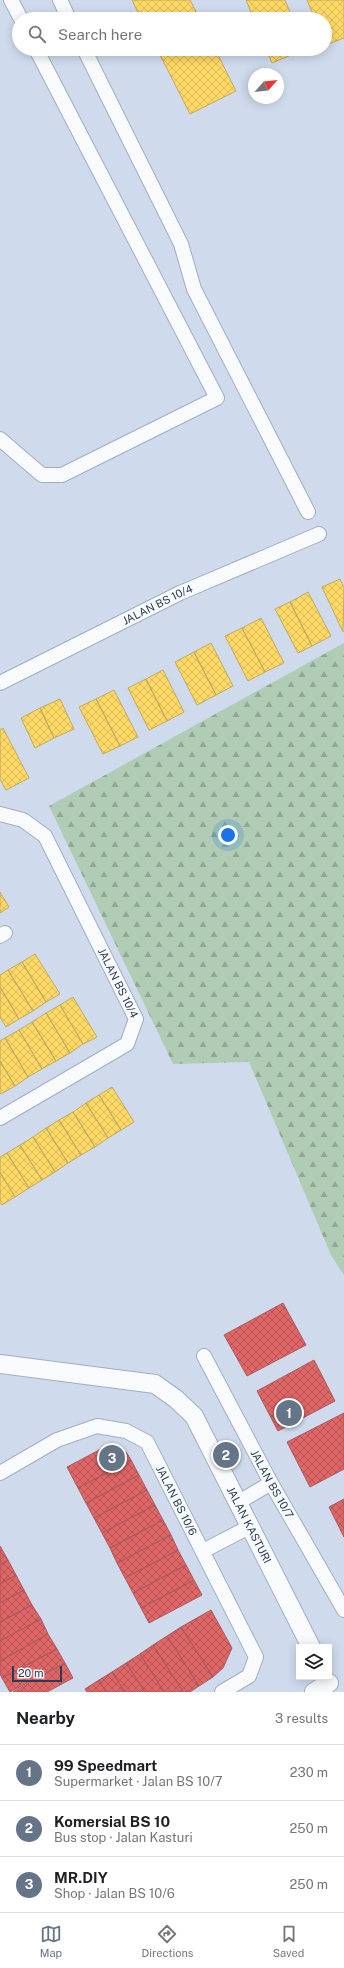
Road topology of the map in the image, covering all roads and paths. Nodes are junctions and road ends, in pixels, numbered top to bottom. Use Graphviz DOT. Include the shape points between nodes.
graph roads {
  1 [pos="11,0"];
  2 [pos="60,0"];
  3 [pos="17,12"];
  4 [pos="66,12"];
  5 [pos="40,56"];
  6 [pos="87,56"];
  7 [pos="0,439"];
  8 [pos="308,512"];
  9 [pos="319,534"];
  10 [pos="0,683"];
  11 [pos="0,814"];
  12 [pos="0,1118"];
  13 [pos="204,1356"];
  14 [pos="0,1364"];
  15 [pos="0,1473"];
  16 [pos="271,1483"];
  17 [pos="239,1502"];
  18 [pos="251,1526"];
  19 [pos="203,1551"];
  20 [pos="344,1610"];
  21 [pos="310,1644"];
  22 [pos="333,1683"];
  23 [pos="222,1692"];
  24 [pos="314,1692"];
  1 -- 3 [label="street"];
  2 -- 4 [label="street"];
  5 -- 7 [label="street" via="217,398 62,475 42,475"];
  6 -- 8 [label="street" via="181,244 194,289"];
  9 -- 10 [label="street, JALAN BS 10/4" via="180,593"];
  11 -- 12 [label="street, JALAN BS 10/4" via="23,820 45,836 136,1019 127,1044"];
  13 -- 16 [label="street, JALAN BS 10/7"];
  14 -- 17 [label="street, JALAN KASTURI" via="155,1384 194,1416"];
  15 -- 19 [label="street, JALAN BS 10/6" via="57,1440 97,1426 126,1431 147,1442"];
  16 -- 17 [label="street"];
  16 -- 20 [label="street, JALAN BS 10/7"];
  17 -- 18 [label="street, JALAN KASTURI"];
  18 -- 19 [label="street"];
  18 -- 21 [label="street, JALAN KASTURI"];
  19 -- 23 [label="street, JALAN BS 10/6" via="256,1657 249,1676"];
  22 -- 24 [label="street"];
}
